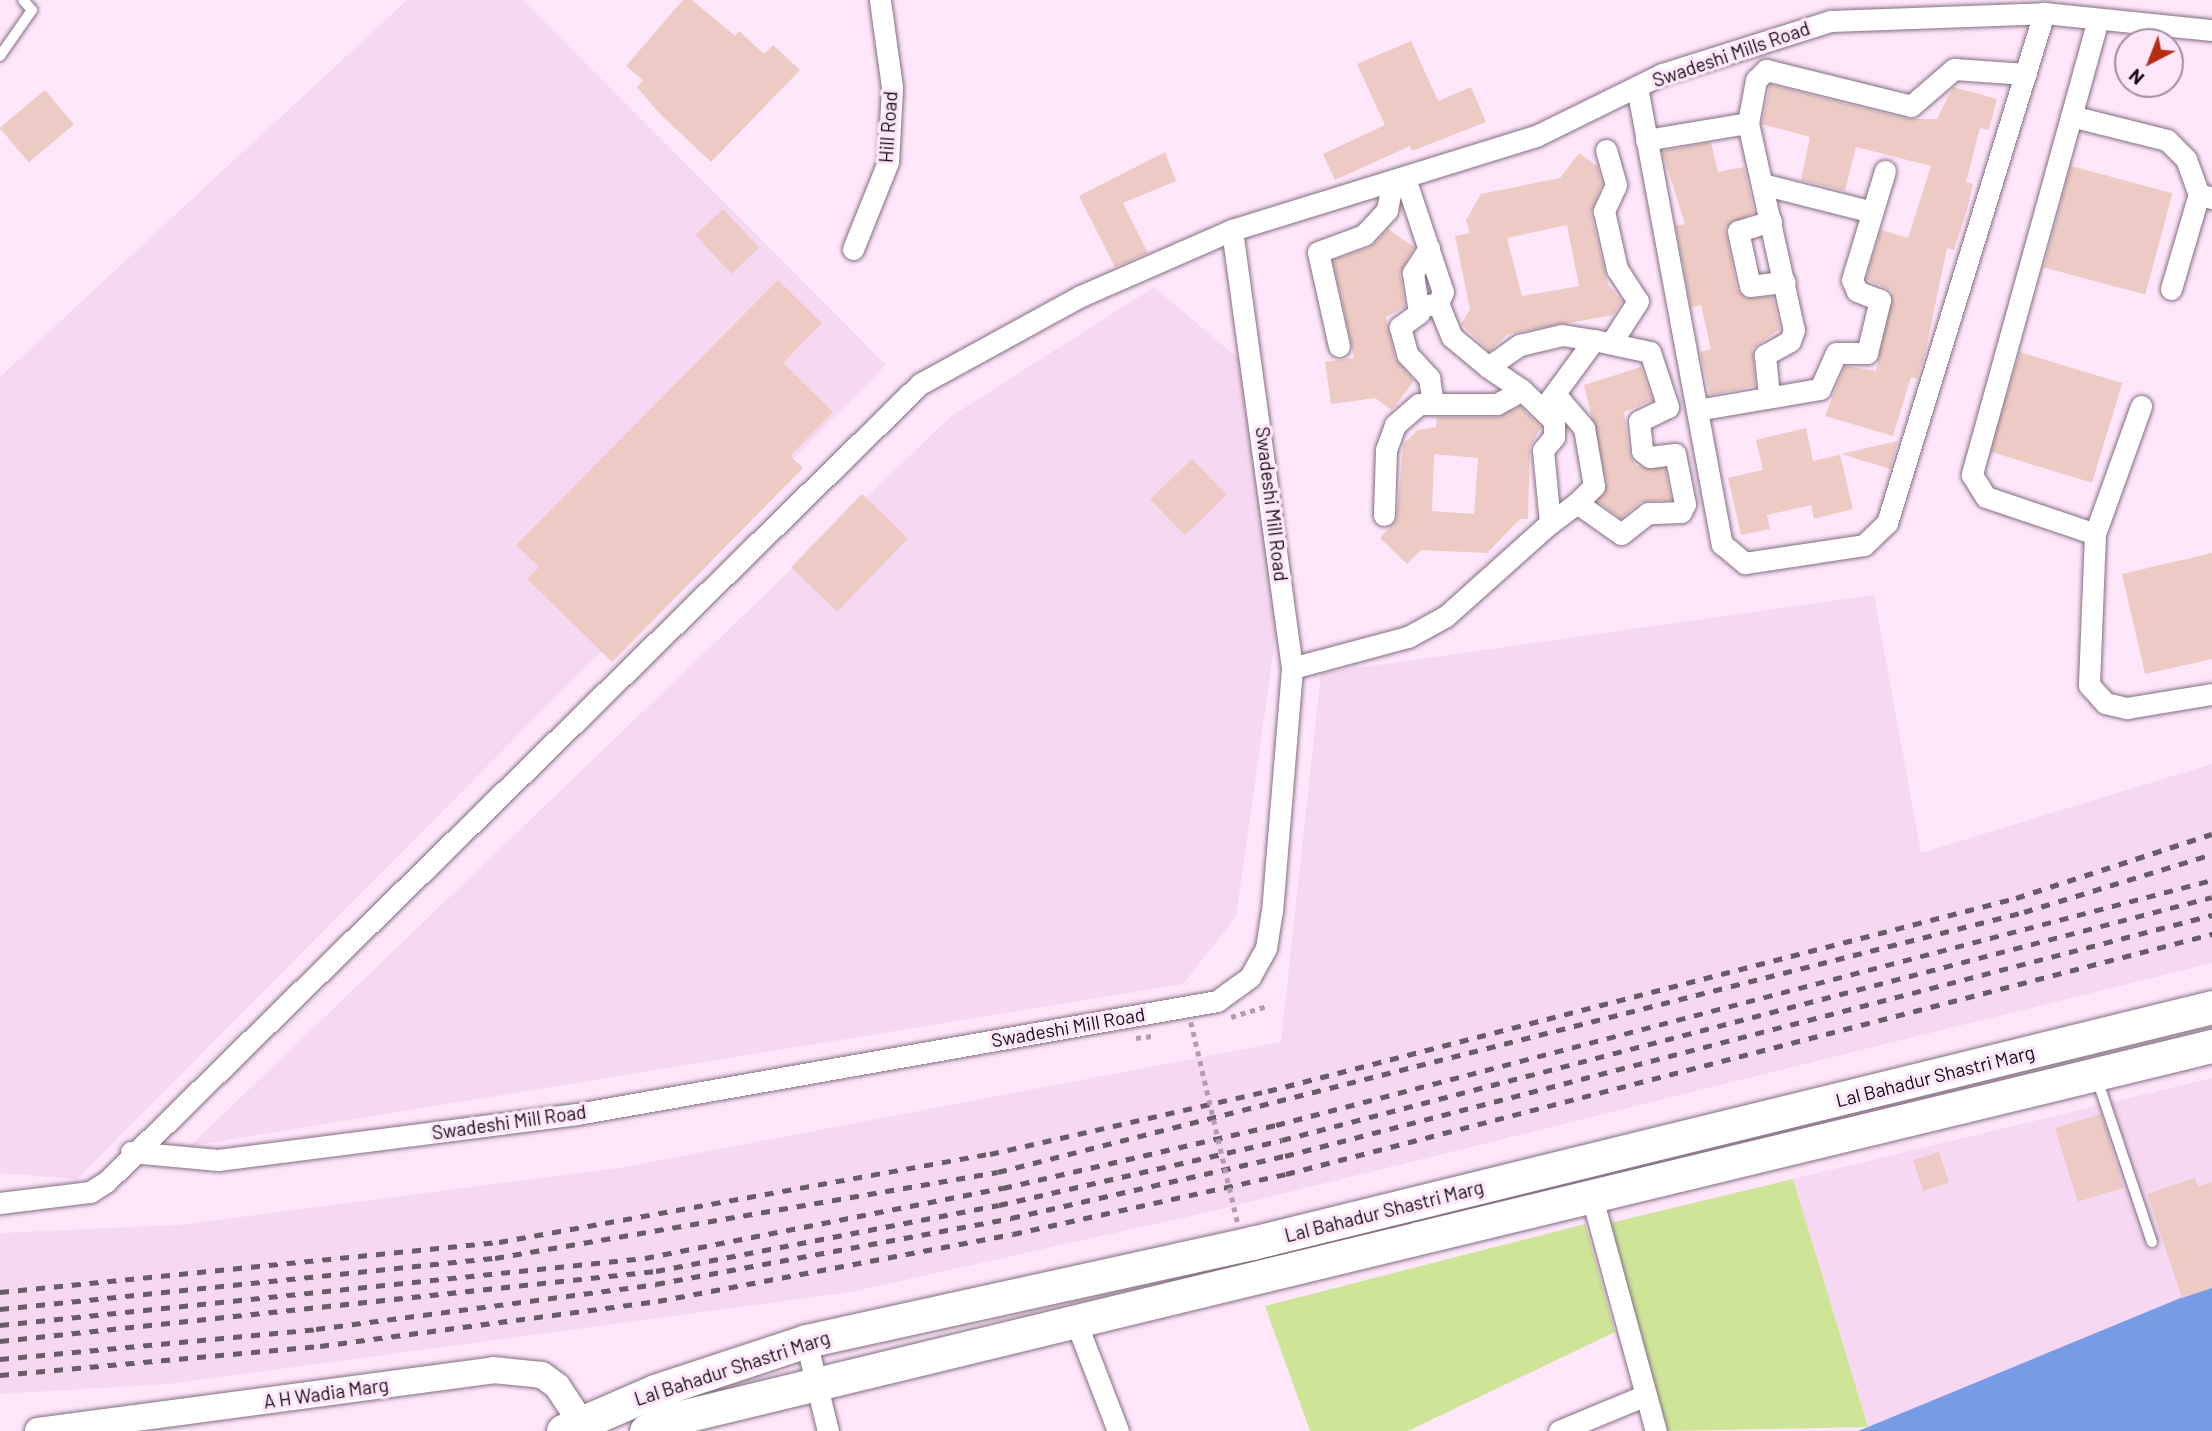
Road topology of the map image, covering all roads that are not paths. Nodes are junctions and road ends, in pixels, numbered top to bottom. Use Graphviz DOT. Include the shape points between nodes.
graph roads {
  1 [pos="23,0"];
  2 [pos="880,0"];
  3 [pos="1830,11"];
  4 [pos="2045,13"];
  5 [pos="2097,23"];
  6 [pos="2212,30"];
  7 [pos="0,56"];
  8 [pos="2026,74"];
  9 [pos="1637,88"];
  10 [pos="2071,116"];
  11 [pos="1748,123"];
  12 [pos="1646,140"];
  13 [pos="1606,150"];
  14 [pos="1885,171"];
  15 [pos="1399,183"];
  16 [pos="1762,184"];
  17 [pos="2206,196"];
  18 [pos="1873,212"];
  19 [pos="1771,221"];
  20 [pos="1232,230"];
  21 [pos="853,249"];
  22 [pos="1785,282"];
  23 [pos="2171,289"];
  24 [pos="1429,306"];
  25 [pos="1603,342"];
  26 [pos="1339,346"];
  27 [pos="1488,367"];
  28 [pos="1522,390"];
  29 [pos="1769,396"];
  30 [pos="1549,401"];
  31 [pos="1433,403"];
  32 [pos="2141,406"];
  33 [pos="1697,410"];
  34 [pos="1577,503"];
  35 [pos="1384,515"];
  36 [pos="1550,523"];
  37 [pos="2095,534"];
  38 [pos="1292,668"];
  39 [pos="2212,694"];
  40 [pos="2201,1010"];
  41 [pos="2206,1048"];
  42 [pos="2095,1074"];
  43 [pos="1830,1102"];
  44 [pos="1841,1135"];
  45 [pos="1665,1142"];
  46 [pos="131,1152"];
  47 [pos="1672,1175"];
  48 [pos="1591,1194"];
  49 [pos="1422,1202"];
  50 [pos="0,1203"];
  51 [pos="1431,1233"];
  52 [pos="2152,1242"];
  53 [pos="1076,1322"];
  54 [pos="806,1341"];
  55 [pos="817,1384"];
  56 [pos="1646,1395"];
  57 [pos="656,1414"];
  58 [pos="577,1427"];
  59 [pos="44,1431"];
  60 [pos="828,1431"];
  61 [pos="1118,1431"];
  62 [pos="1559,1431"];
  63 [pos="1656,1431"];
  1 -- 7 [label="lane" via="32,10"];
  2 -- 21 [label="street, Hill Road" via="892,87 888,162"];
  3 -- 4 [label="street, Swadeshi Mills Road"];
  3 -- 9 [label="street, Swadeshi Mills Road"];
  4 -- 5 [label="street, Swadeshi Mills Road"];
  4 -- 8 [label="street"];
  5 -- 6 [label="street, Swadeshi Mills Road"];
  5 -- 10 [label="street"];
  8 -- 11 [label="street" via="1954,68 1911,106 1766,70 1756,80"];
  8 -- 33 [label="street" via="1971,264 1878,536 1851,547 1745,563 1733,558 1722,544"];
  9 -- 12 [label="street"];
  9 -- 15 [label="street, Swadeshi Mills Road" via="1536,136"];
  10 -- 17 [label="street" via="2167,140 2186,159"];
  10 -- 37 [label="street" via="1972,475 1986,497"];
  11 -- 12 [label="street"];
  11 -- 16 [label="street"];
  12 -- 33 [label="street"];
  13 -- 25 [label="street" via="1616,185 1604,211 1617,269 1637,301"];
  14 -- 18 [label="street"];
  15 -- 20 [label="street, Swadeshi Mills Road"];
  15 -- 24 [label="street" via="1429,248 1413,273"];
  15 -- 26 [label="street" via="1376,224 1318,252"];
  16 -- 18 [label="street"];
  16 -- 19 [label="street"];
  17 -- 23 [label="street"];
  18 -- 29 [label="street" via="1852,280 1857,291 1880,300 1870,349 1862,355 1836,353 1820,389"];
  19 -- 22 [label="street"];
  19 -- 22 [label="street" via="1738,231 1750,286"];
  20 -- 38 [label="street, Swadeshi Mill Road"];
  20 -- 46 [label="street, Swadeshi Mills Road" via="1082,296 920,384"];
  22 -- 29 [label="street" via="1794,330 1790,341 1765,355"];
  24 -- 27 [label="street" via="1452,337"];
  24 -- 31 [label="street" via="1400,327 1407,354 1429,378"];
  25 -- 27 [label="street" via="1562,335 1520,345"];
  25 -- 30 [label="street"];
  25 -- 34 [label="street" via="1655,357 1668,407 1639,421 1642,450 1650,457 1675,454 1685,504 1681,512 1648,513 1621,534"];
  27 -- 28 [label="street"];
  28 -- 30 [label="street"];
  28 -- 31 [label="street" via="1497,404"];
  29 -- 33 [label="street"];
  30 -- 34 [label="street" via="1584,428 1594,486"];
  30 -- 36 [label="street" via="1556,430 1543,450"];
  31 -- 35 [label="street" via="1419,404 1395,425 1386,450"];
  32 -- 37 [label="street"];
  34 -- 36 [label="street"];
  36 -- 38 [label="street" via="1446,617 1408,637"];
  37 -- 39 [label="street" via="2089,685 2105,702 2127,708"];
  38 -- 46 [label="street, Swadeshi Mill Road" via="1266,948 1250,977 1217,1001 577,1114 218,1160"];
  40 -- 41 [label="main road"];
  40 -- 43 [label="main road, Lal Bahadur Shastri Marg"];
  41 -- 42 [label="main road, Lal Bahadur Shastri Marg"];
  42 -- 44 [label="main road, Lal Bahadur Shastri Marg"];
  42 -- 52 [label="lane"];
  43 -- 44 [label="main road"];
  43 -- 45 [label="main road, Lal Bahadur Shastri Marg"];
  44 -- 47 [label="main road, Lal Bahadur Shastri Marg"];
  45 -- 47 [label="main road"];
  45 -- 49 [label="main road, Lal Bahadur Shastri Marg"];
  46 -- 50 [label="street, Swadeshi Mills Road" via="90,1192"];
  47 -- 48 [label="main road, Lal Bahadur Shastri Marg"];
  48 -- 51 [label="main road, Lal Bahadur Shastri Marg"];
  48 -- 56 [label="street"];
  49 -- 51 [label="main road"];
  49 -- 54 [label="main road, Lal Bahadur Shastri Marg"];
  51 -- 53 [label="main road, Lal Bahadur Shastri Marg"];
  53 -- 55 [label="main road, Lal Bahadur Shastri Marg"];
  53 -- 61 [label="street"];
  54 -- 55 [label="street"];
  54 -- 57 [label="main road, Lal Bahadur Shastri Marg"];
  55 -- 57 [label="main road, Lal Bahadur Shastri Marg"];
  55 -- 60 [label="street"];
  56 -- 62 [label="street"];
  56 -- 63 [label="street"];
  57 -- 58 [label="main road, Lal Bahadur Shastri Marg"];
  58 -- 59 [label="street, A H Wadia Marg" via="542,1375 493,1370"];
}
